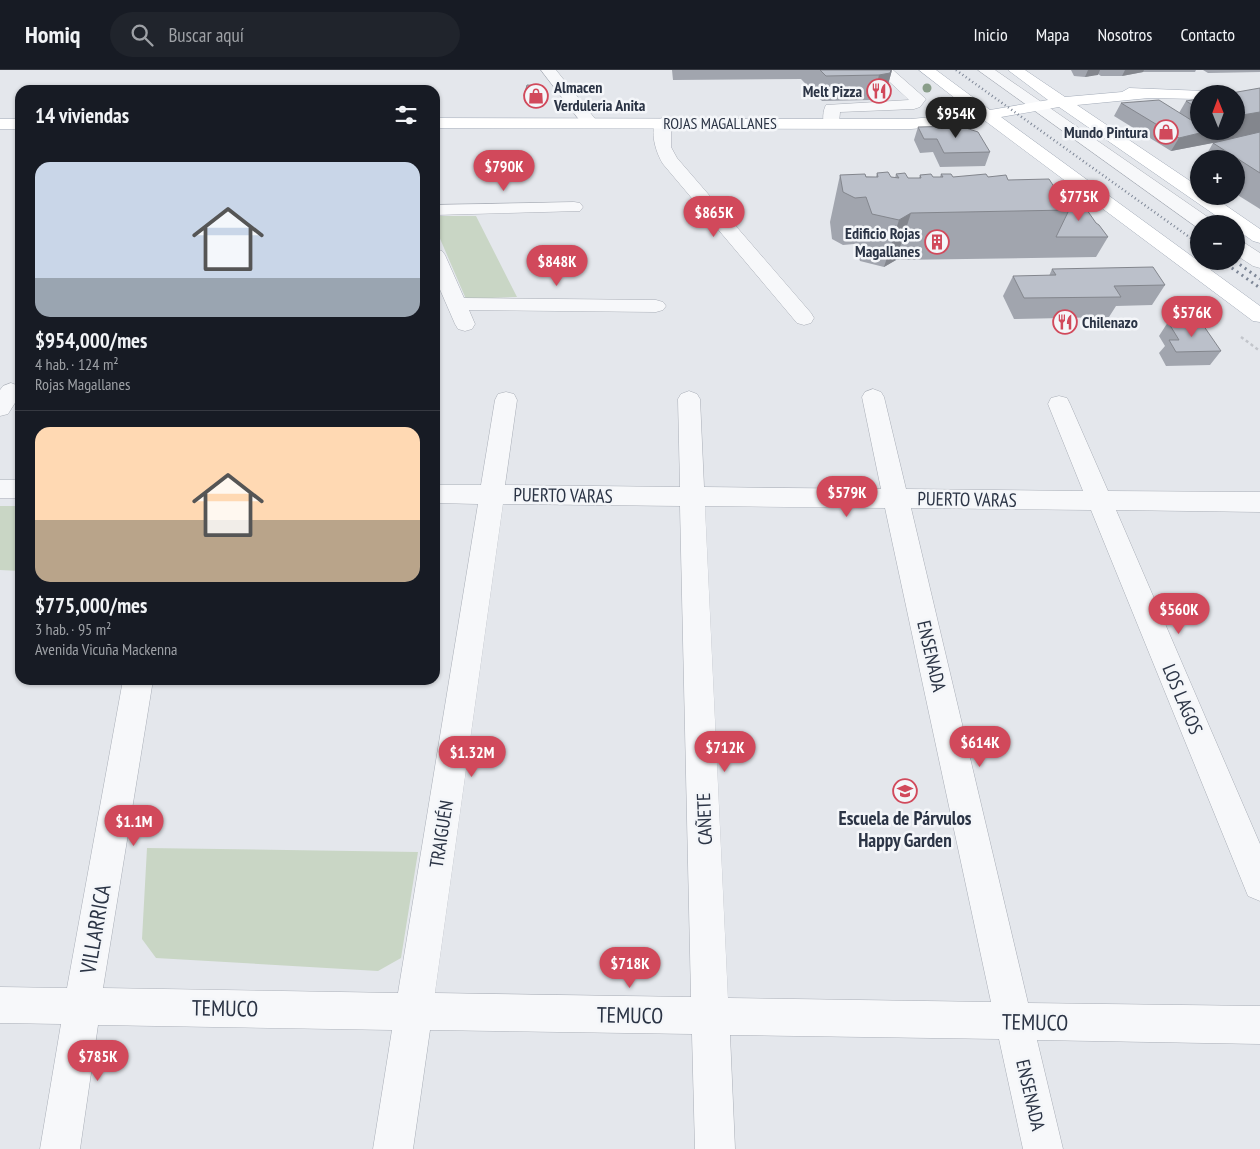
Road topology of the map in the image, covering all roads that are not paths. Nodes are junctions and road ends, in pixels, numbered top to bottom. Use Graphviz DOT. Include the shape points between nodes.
graph roads {
  1 [pos="548,70"];
  2 [pos="884,70"];
  3 [pos="926,70"];
  4 [pos="985,70"];
  5 [pos="1015,70"];
  6 [pos="1020,94"];
  7 [pos="1146,94"];
  8 [pos="1190,94"];
  9 [pos="1041,98"];
  10 [pos="1061,102"];
  11 [pos="972,104"];
  12 [pos="988,115"];
  13 [pos="440,123"];
  14 [pos="590,123"];
  15 [pos="663,123"];
  16 [pos="831,123"];
  17 [pos="855,123"];
  18 [pos="0,124"];
  19 [pos="15,124"];
  20 [pos="1190,190"];
  21 [pos="1212,205"];
  22 [pos="574,207"];
  23 [pos="440,210"];
  24 [pos="1193,215"];
  25 [pos="1260,237"];
  26 [pos="1245,252"];
  27 [pos="1260,262"];
  28 [pos="440,267"];
  29 [pos="456,304"];
  30 [pos="656,306"];
  31 [pos="1260,316"];
  32 [pos="804,318"];
  33 [pos="465,324"];
  34 [pos="873,396"];
  35 [pos="689,399"];
  36 [pos="506,400"];
  37 [pos="1059,404"];
  38 [pos="0,489"];
  39 [pos="15,489"];
  40 [pos="440,494"];
  41 [pos="492,494"];
  42 [pos="692,496"];
  43 [pos="896,498"];
  44 [pos="1100,501"];
  45 [pos="1260,502"];
  46 [pos="137,685"];
  47 [pos="1260,884"];
  48 [pos="0,1005"];
  49 [pos="82,1006"];
  50 [pos="414,1012"];
  51 [pos="711,1017"];
  52 [pos="1014,1021"];
  53 [pos="1260,1025"];
  54 [pos="60,1149"];
  55 [pos="393,1149"];
  56 [pos="715,1149"];
  57 [pos="1043,1149"];
  1 -- 14 [label="street"];
  2 -- 16 [label="street" via="918,99 914,104 832,108"];
  3 -- 11 [label="main road"];
  4 -- 6 [label="street"];
  5 -- 9 [label="main road"];
  6 -- 9 [label="street"];
  6 -- 11 [label="main road, ROJAS MAGALLANES"];
  7 -- 8 [label="main road, ROJAS MAGALLANES"];
  7 -- 9 [label="main road, ROJAS MAGALLANES"];
  7 -- 10 [label="main road, ROJAS MAGALLANES"];
  9 -- 10 [label="main road, ROJAS MAGALLANES"];
  9 -- 12 [label="main road, ROJAS MAGALLANES"];
  9 -- 24 [label="street"];
  10 -- 20 [label="main road"];
  11 -- 12 [label="main road"];
  11 -- 17 [label="main road, ROJAS MAGALLANES"];
  12 -- 17 [label="main road, ROJAS MAGALLANES" via="930,123"];
  12 -- 31 [label="main road"];
  13 -- 14 [label="main road, ROJAS MAGALLANES"];
  14 -- 15 [label="main road, ROJAS MAGALLANES"];
  15 -- 16 [label="main road, ROJAS MAGALLANES"];
  15 -- 32 [label="street" via="663,147 669,160"];
  16 -- 17 [label="main road, ROJAS MAGALLANES"];
  18 -- 19 [label="main road"];
  21 -- 25 [label="main road"];
  22 -- 23 [label="street"];
  26 -- 27 [label="street"];
  28 -- 29 [label="street"];
  29 -- 30 [label="street"];
  29 -- 33 [label="street"];
  34 -- 43 [label="street, ENSENADA"];
  35 -- 42 [label="street, CAÑETE"];
  36 -- 41 [label="street, TRAIGUÉN"];
  37 -- 44 [label="street, LOS LAGOS"];
  38 -- 39 [label="street"];
  40 -- 41 [label="street, PUERTO VARAS"];
  41 -- 42 [label="street, PUERTO VARAS"];
  41 -- 50 [label="street, TRAIGUÉN"];
  42 -- 43 [label="street, PUERTO VARAS"];
  42 -- 51 [label="street, CAÑETE"];
  43 -- 44 [label="street, PUERTO VARAS"];
  43 -- 52 [label="street, ENSENADA"];
  44 -- 45 [label="street, PUERTO VARAS"];
  44 -- 47 [label="street, LOS LAGOS"];
  46 -- 49 [label="street, VILLARRICA"];
  48 -- 49 [label="street, TEMUCO"];
  49 -- 50 [label="street, TEMUCO"];
  49 -- 54 [label="street, VILLARRICA"];
  50 -- 51 [label="street, TEMUCO"];
  50 -- 55 [label="street, TRAIGUÉN"];
  51 -- 52 [label="street, TEMUCO"];
  51 -- 56 [label="street, CAÑETE"];
  52 -- 53 [label="street, TEMUCO"];
  52 -- 57 [label="street, ENSENADA"];
}
